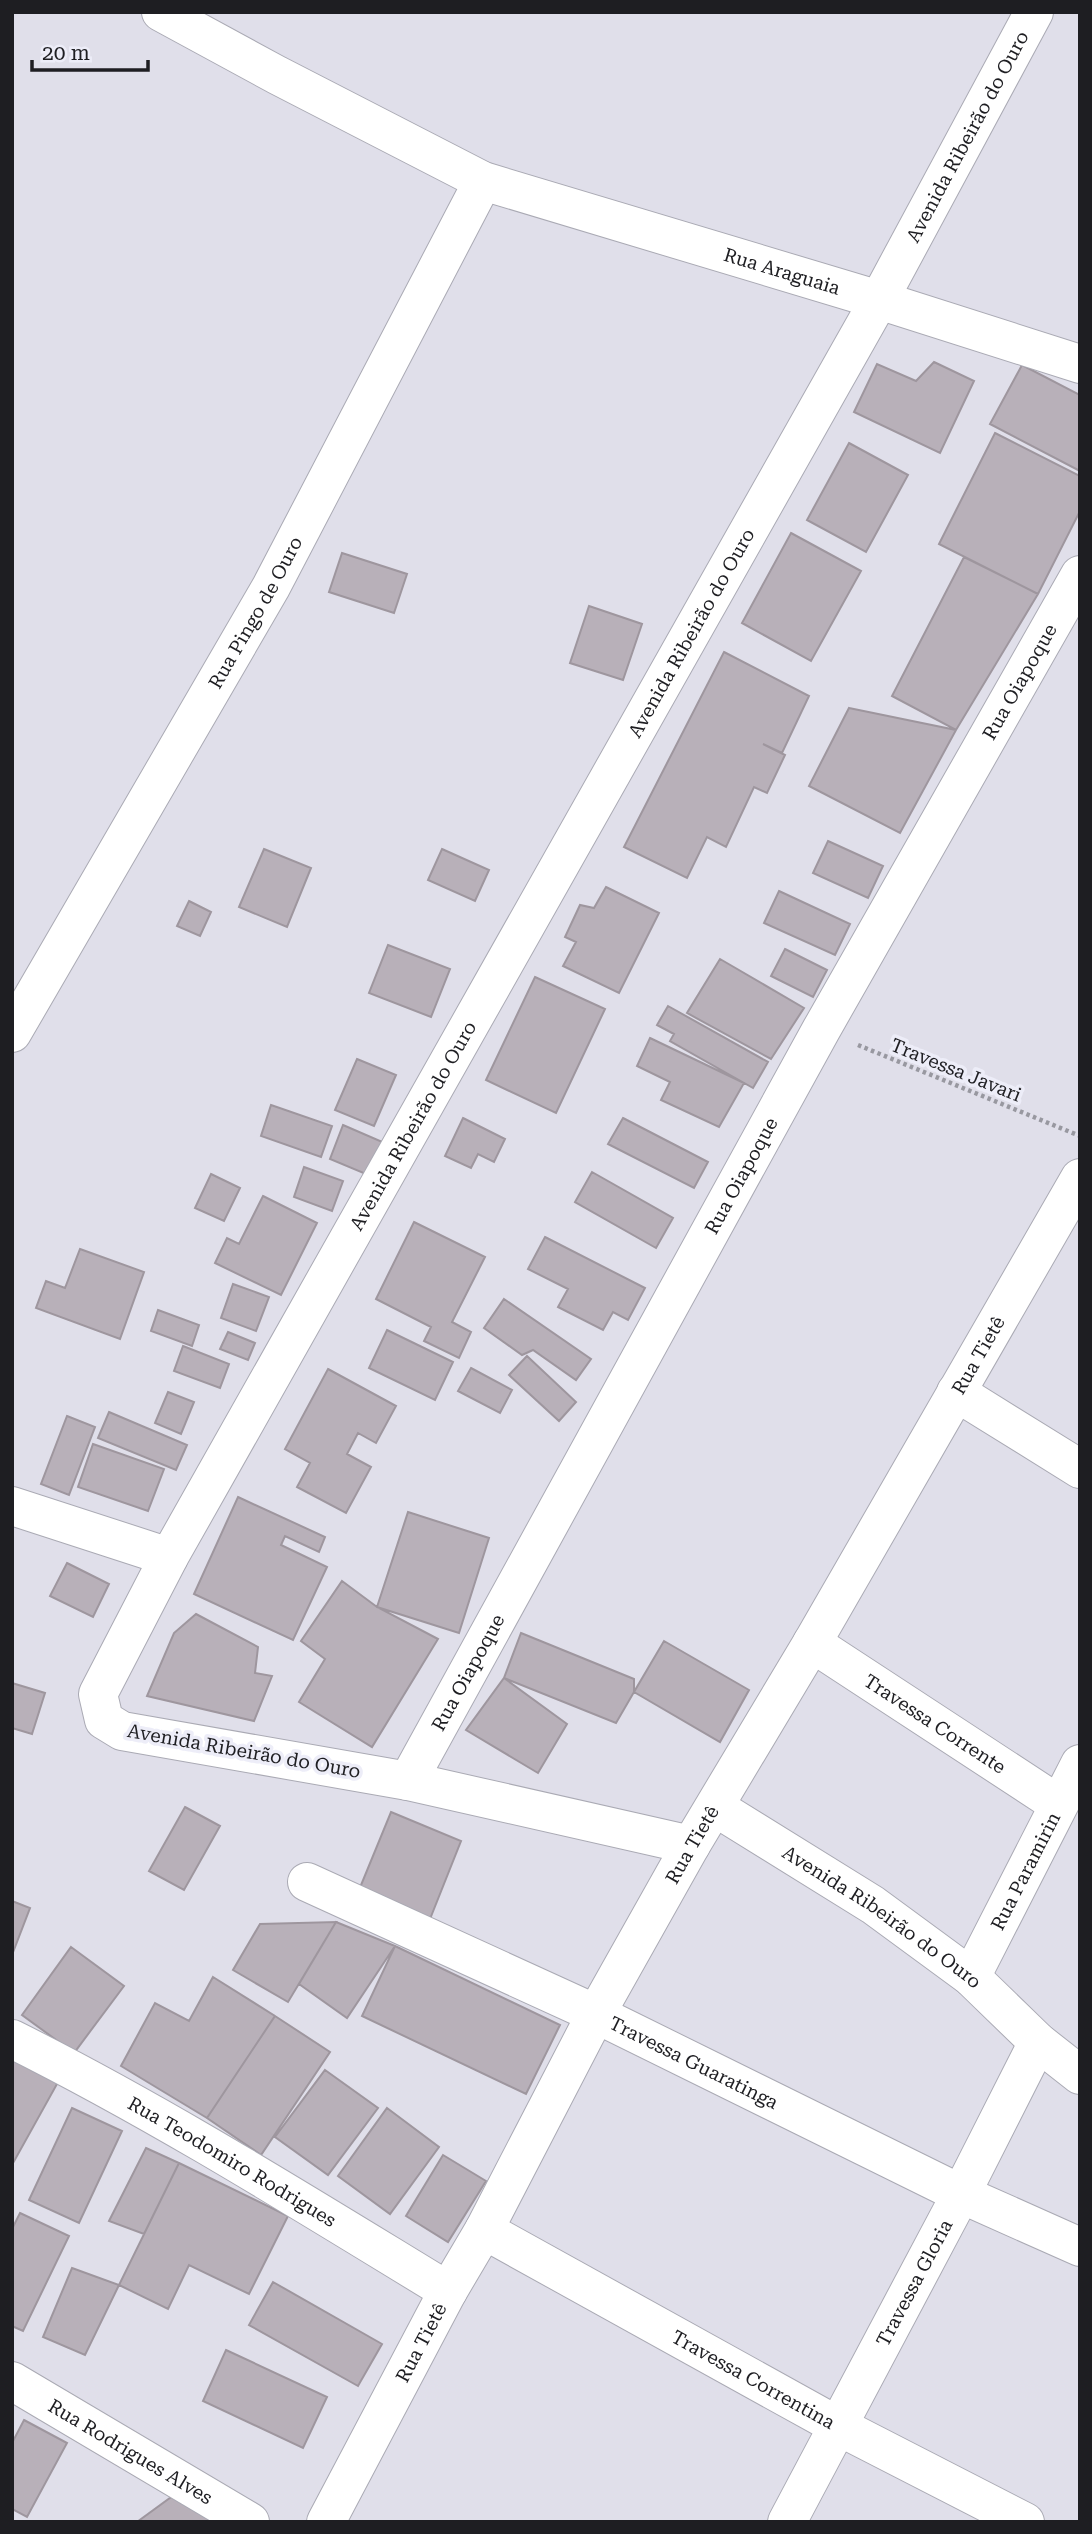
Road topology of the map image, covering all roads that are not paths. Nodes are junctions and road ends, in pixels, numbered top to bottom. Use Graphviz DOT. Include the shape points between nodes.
graph roads {
  1 [pos="161,12"];
  2 [pos="1034,12"];
  3 [pos="483,181"];
  4 [pos="880,300"];
  5 [pos="1080,364"];
  6 [pos="1080,575"];
  7 [pos="12,1033"];
  8 [pos="1080,1178"];
  9 [pos="956,1392"];
  10 [pos="1080,1469"];
  11 [pos="12,1506"];
  12 [pos="169,1557"];
  13 [pos="812,1643"];
  14 [pos="1080,1764"];
  15 [pos="408,1781"];
  16 [pos="1058,1804"];
  17 [pos="715,1807"];
  18 [pos="691,1845"];
  19 [pos="307,1882"];
  20 [pos="971,1978"];
  21 [pos="596,2014"];
  22 [pos="12,2039"];
  23 [pos="1038,2042"];
  24 [pos="1080,2074"];
  25 [pos="961,2194"];
  26 [pos="484,2230"];
  27 [pos="1080,2247"];
  28 [pos="449,2291"];
  29 [pos="12,2381"];
  30 [pos="838,2426"];
  31 [pos="250,2522"];
  32 [pos="326,2522"];
  33 [pos="787,2522"];
  34 [pos="1025,2522"];
  1 -- 3 [label="street, Rua Araguaia"];
  2 -- 4 [label="street, Avenida Ribeirão do Ouro"];
  3 -- 4 [label="street, Rua Araguaia"];
  3 -- 7 [label="street, Rua Pingo de Ouro" via="271,587"];
  4 -- 5 [label="street, Rua Araguaia"];
  4 -- 12 [label="street, Avenida Ribeirão do Ouro"];
  6 -- 15 [label="street, Rua Oiapoque" via="821,1030"];
  8 -- 9 [label="street, Rua Tietê"];
  9 -- 10 [label="street"];
  9 -- 13 [label="street, Rua Tietê"];
  11 -- 12 [label="street"];
  12 -- 15 [label="street, Avenida Ribeirão do Ouro" via="98,1694 104,1720 122,1731"];
  13 -- 16 [label="street, Travessa Corrente"];
  13 -- 17 [label="street, Rua Tietê"];
  14 -- 16 [label="street, Rua Paramirin"];
  15 -- 18 [label="street, Avenida Ribeirão do Ouro"];
  16 -- 20 [label="street, Rua Paramirin"];
  17 -- 18 [label="street, Rua Tietê"];
  17 -- 20 [label="street, Avenida Ribeirão do Ouro" via="873,1905"];
  18 -- 21 [label="street, Rua Tietê"];
  19 -- 21 [label="street, Travessa Guaratinga"];
  20 -- 23 [label="street, Avenida Ribeirão do Ouro"];
  21 -- 25 [label="street, Travessa Guaratinga"];
  21 -- 26 [label="street, Rua Tietê"];
  22 -- 28 [label="street, Rua Teodomiro Rodrigues" via="200,2141"];
  23 -- 24 [label="street, Avenida Ribeirão do Ouro"];
  23 -- 25 [label="street, Travessa Gloria"];
  25 -- 27 [label="street, Travessa Guaratinga"];
  25 -- 30 [label="street, Travessa Gloria"];
  26 -- 28 [label="street, Rua Tietê"];
  26 -- 30 [label="street, Travessa Correntina"];
  28 -- 32 [label="street, Rua Tietê"];
  29 -- 31 [label="street, Rua Rodrigues Alves"];
  30 -- 33 [label="street, Travessa Gloria"];
  30 -- 34 [label="street, Travessa Correntina"];
}
